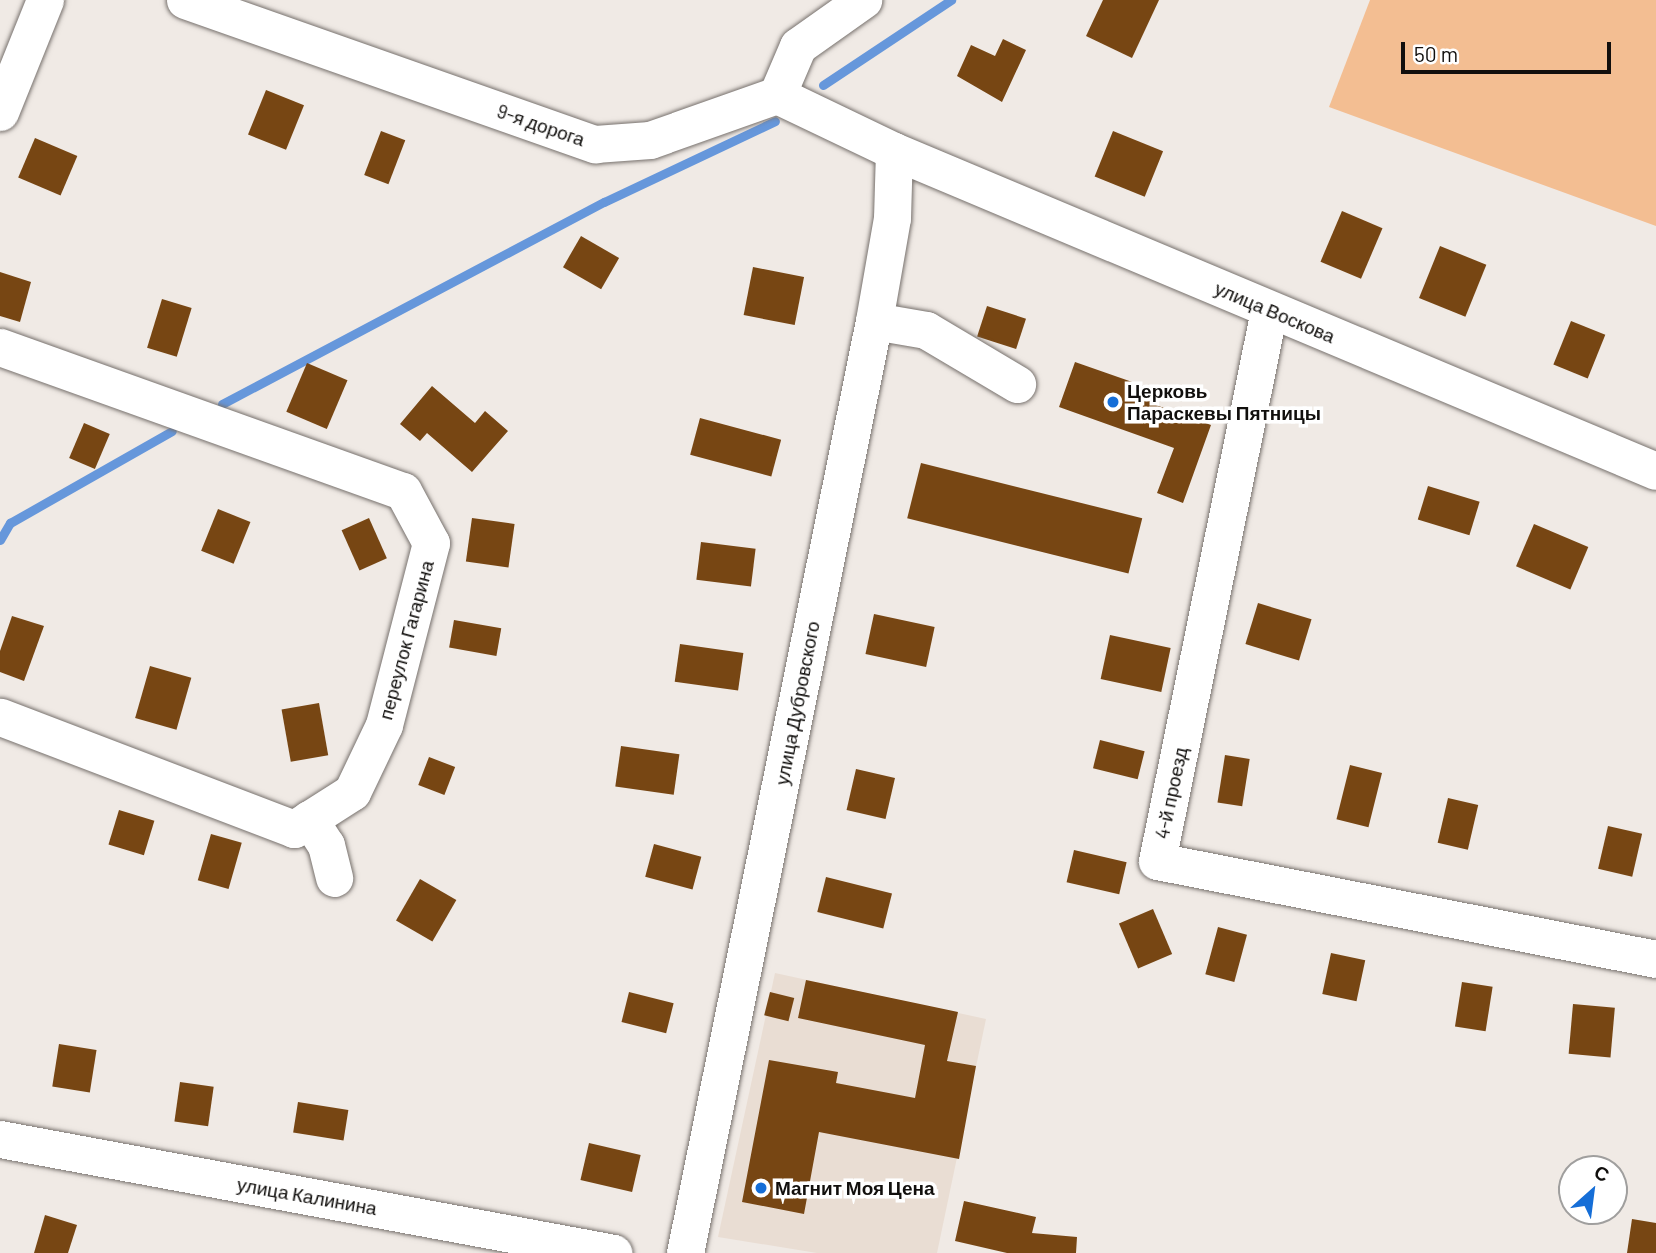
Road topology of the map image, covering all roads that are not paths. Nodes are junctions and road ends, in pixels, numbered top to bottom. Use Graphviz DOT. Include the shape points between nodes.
graph roads {
  1 [pos="45,0"];
  2 [pos="185,0"];
  3 [pos="863,0"];
  4 [pos="777,94"];
  5 [pos="0,112"];
  6 [pos="894,151"];
  7 [pos="1269,310"];
  8 [pos="874,321"];
  9 [pos="0,347"];
  10 [pos="1017,384"];
  11 [pos="1656,471"];
  12 [pos="0,717"];
  13 [pos="309,819"];
  14 [pos="334,877"];
  15 [pos="1656,959"];
  16 [pos="0,1139"];
  17 [pos="614,1253"];
  18 [pos="685,1253"];
  1 -- 5 [label="street"];
  2 -- 4 [label="street, 9-я дорога" via="595,144 650,140"];
  3 -- 4 [label="street" via="798,46"];
  4 -- 6 [label="street"];
  6 -- 7 [label="street, улица Воскова"];
  6 -- 8 [label="street, улица Дубровского" via="894,201"];
  7 -- 11 [label="street, улица Воскова"];
  7 -- 15 [label="street, 4-й проезд" via="1157,861"];
  8 -- 10 [label="street" via="926,330"];
  8 -- 18 [label="street, улица Дубровского"];
  9 -- 13 [label="street, переулок Гагарина" via="403,491 431,543 384,725 352,792"];
  12 -- 13 [label="street, переулок Гагарина" via="294,829"];
  13 -- 14 [label="street" via="326,845"];
  16 -- 17 [label="street, улица Калинина"];
}
